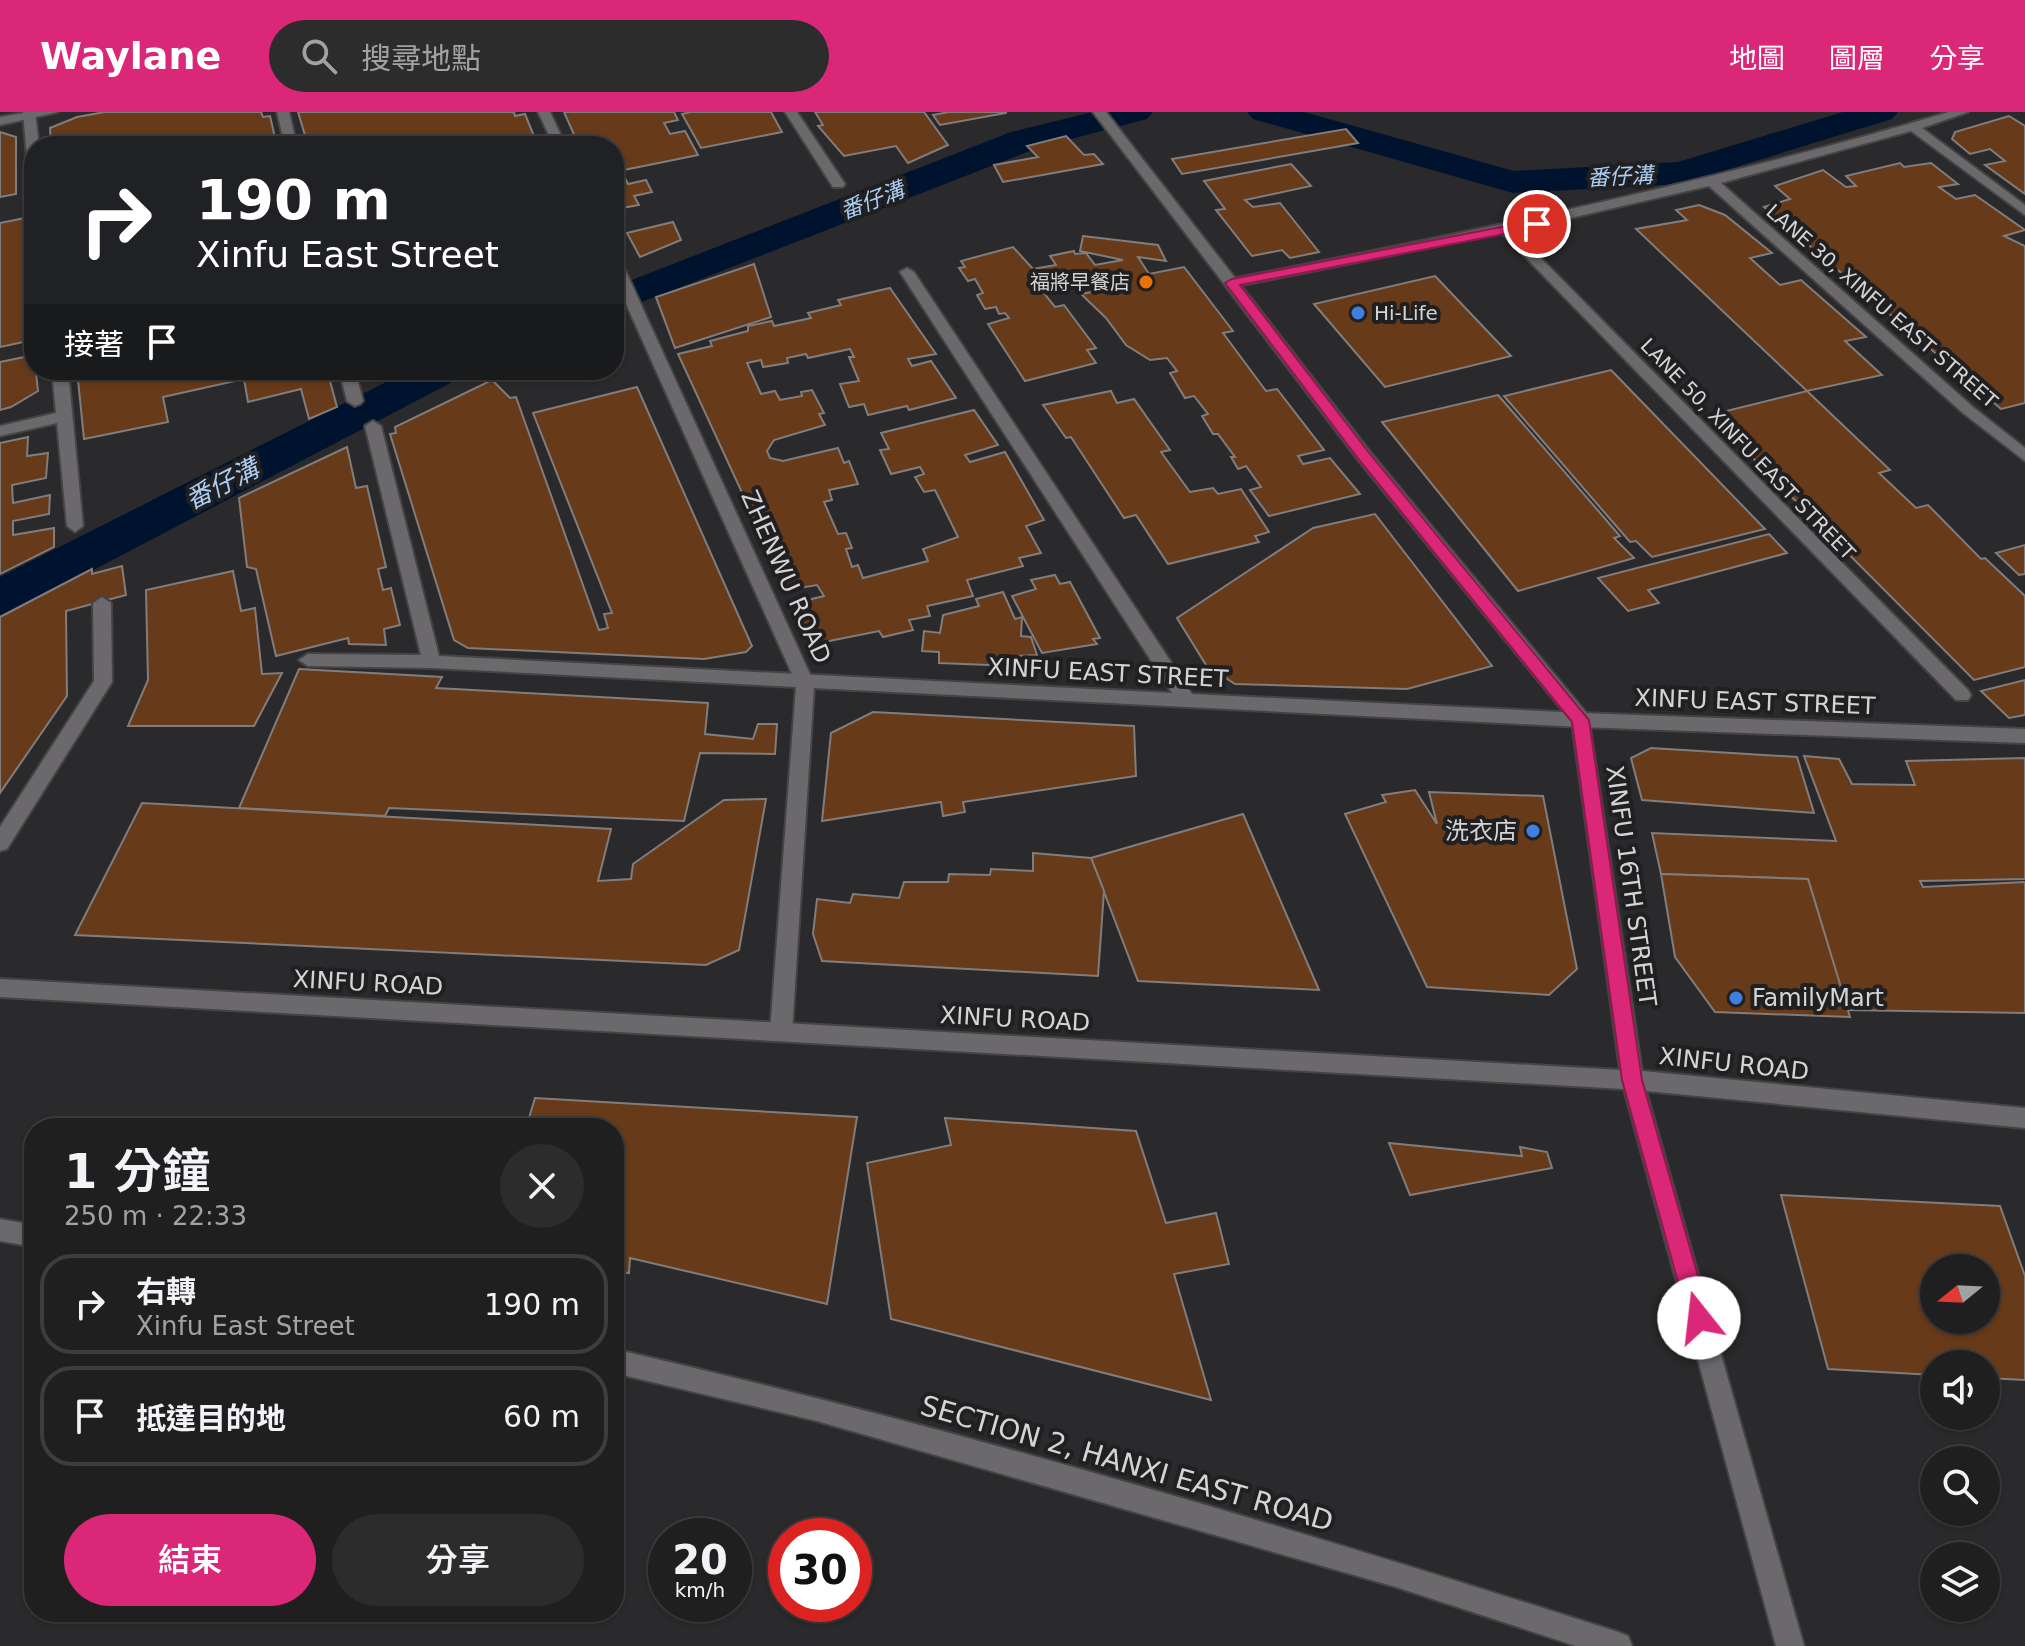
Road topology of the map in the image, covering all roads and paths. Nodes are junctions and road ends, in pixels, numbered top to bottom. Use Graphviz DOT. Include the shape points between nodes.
graph roads {
  1 [pos="52,112"];
  2 [pos="283,112"];
  3 [pos="544,112"];
  4 [pos="791,112"];
  5 [pos="1099,112"];
  6 [pos="1962,112"];
  7 [pos="29,114"];
  8 [pos="0,121"];
  9 [pos="1913,127"];
  10 [pos="32,136"];
  11 [pos="289,136"];
  12 [pos="555,136"];
  13 [pos="838,184"];
  14 [pos="1714,184"];
  15 [pos="2025,211"];
  16 [pos="1507,231"];
  17 [pos="907,272"];
  18 [pos="624,283"];
  19 [pos="1232,283"];
  20 [pos="61,380"];
  21 [pos="350,380"];
  22 [pos="355,401"];
  23 [pos="66,416"];
  24 [pos="373,426"];
  25 [pos="0,431"];
  26 [pos="2025,456"];
  27 [pos="75,526"];
  28 [pos="102,603"];
  29 [pos="308,660"];
  30 [pos="432,662"];
  31 [pos="805,683"];
  32 [pos="1962,695"];
  33 [pos="1187,701"];
  34 [pos="1581,720"];
  35 [pos="2025,736"];
  36 [pos="0,843"];
  37 [pos="0,988"];
  38 [pos="781,1032"];
  39 [pos="1632,1080"];
  40 [pos="2025,1118"];
  41 [pos="0,1230"];
  42 [pos="24,1234"];
  43 [pos="624,1363"];
  44 [pos="1618,1646"];
  45 [pos="1790,1646"];
  1 -- 7 [label="street"];
  2 -- 11 [label="street"];
  3 -- 12 [label="street"];
  4 -- 13 [label="street"];
  5 -- 19 [label="street"];
  6 -- 9 [label="street"];
  7 -- 8 [label="street"];
  7 -- 10 [label="street"];
  9 -- 14 [label="street"];
  9 -- 15 [label="street"];
  14 -- 16 [label="street"];
  14 -- 26 [label="street, LANE 30, XINFU EAST STREET"];
  16 -- 19 [label="street"];
  16 -- 32 [label="street, LANE 50, XINFU EAST STREET"];
  17 -- 33 [label="street"];
  18 -- 31 [label="street, ZHENWU ROAD"];
  19 -- 34 [label="street" via="1365,457"];
  20 -- 23 [label="street"];
  21 -- 22 [label="street"];
  23 -- 25 [label="street"];
  23 -- 27 [label="street"];
  24 -- 30 [label="street"];
  28 -- 36 [label="street" via="103,682"];
  29 -- 30 [label="street, XINFU EAST STREET"];
  30 -- 31 [label="street, XINFU EAST STREET"];
  31 -- 33 [label="street, XINFU EAST STREET"];
  31 -- 38 [label="street, ZHENWU ROAD"];
  33 -- 34 [label="street, XINFU EAST STREET"];
  34 -- 35 [label="street, XINFU EAST STREET"];
  34 -- 39 [label="street, XINFU 16TH STREET"];
  37 -- 38 [label="street, XINFU ROAD"];
  38 -- 39 [label="street, XINFU ROAD"];
  39 -- 40 [label="street, XINFU ROAD"];
  39 -- 45 [label="street, XINFU 16TH STREET"];
  41 -- 42 [label="street"];
  43 -- 44 [label="street, SECTION 2, HANXI EAST ROAD" via="817,1408 1396,1574"];
}
